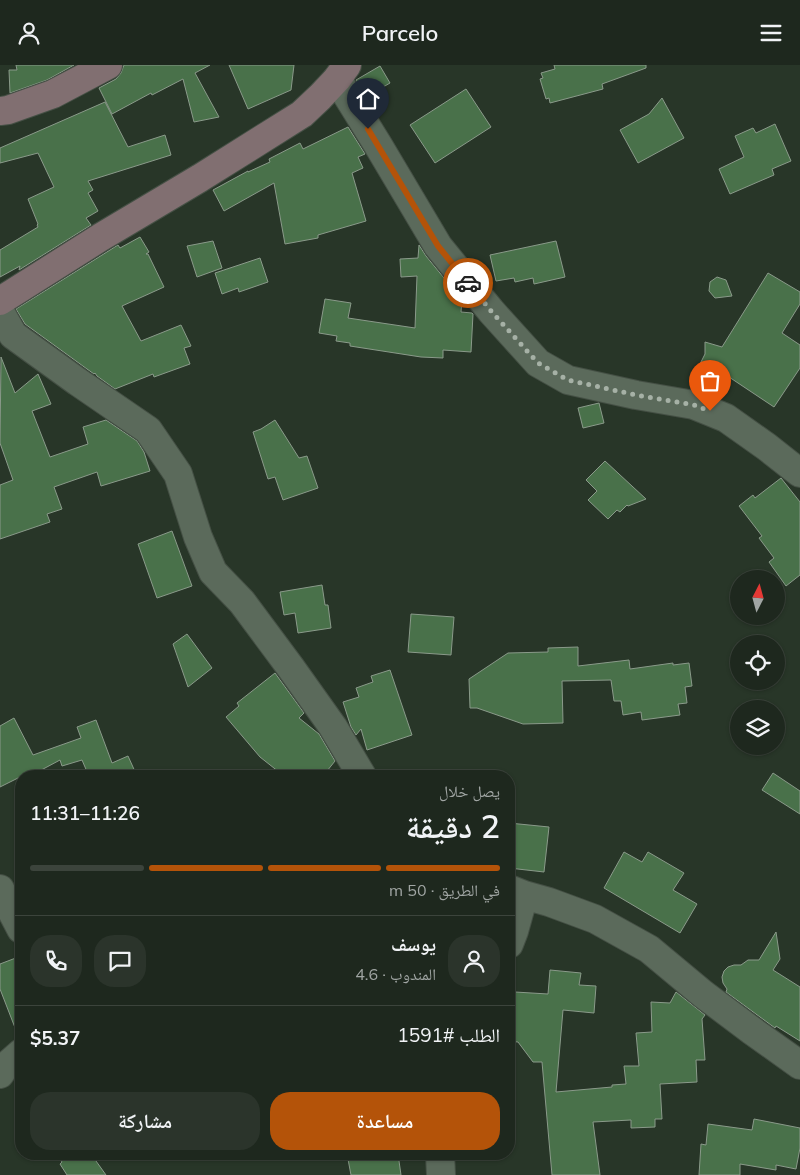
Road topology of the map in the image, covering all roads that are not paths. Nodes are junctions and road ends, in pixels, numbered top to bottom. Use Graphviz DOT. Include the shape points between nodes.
graph roads {
  1 [pos="108,65"];
  2 [pos="342,72"];
  3 [pos="0,111"];
  4 [pos="0,301"];
  5 [pos="0,312"];
  6 [pos="800,473"];
  7 [pos="355,770"];
  8 [pos="0,889"];
  9 [pos="516,892"];
  10 [pos="515,912"];
  11 [pos="15,918"];
  12 [pos="15,1058"];
  13 [pos="800,1065"];
  14 [pos="0,1074"];
  15 [pos="440,1160"];
  16 [pos="441,1175"];
  1 -- 3 [label="street" via="53,94"];
  2 -- 4 [label="street" via="302,114"];
  2 -- 6 [label="street" via="378,145 438,246 538,363 568,380 694,405 726,418"];
  5 -- 7 [label="street" via="13,335 148,430 178,474 213,572 242,602 291,667 333,727"];
  8 -- 11 [label="street"];
  9 -- 10 [label="street"];
  9 -- 13 [label="street" via="595,919 649,949 703,994"];
  12 -- 14 [label="street"];
  15 -- 16 [label="street"];
}
